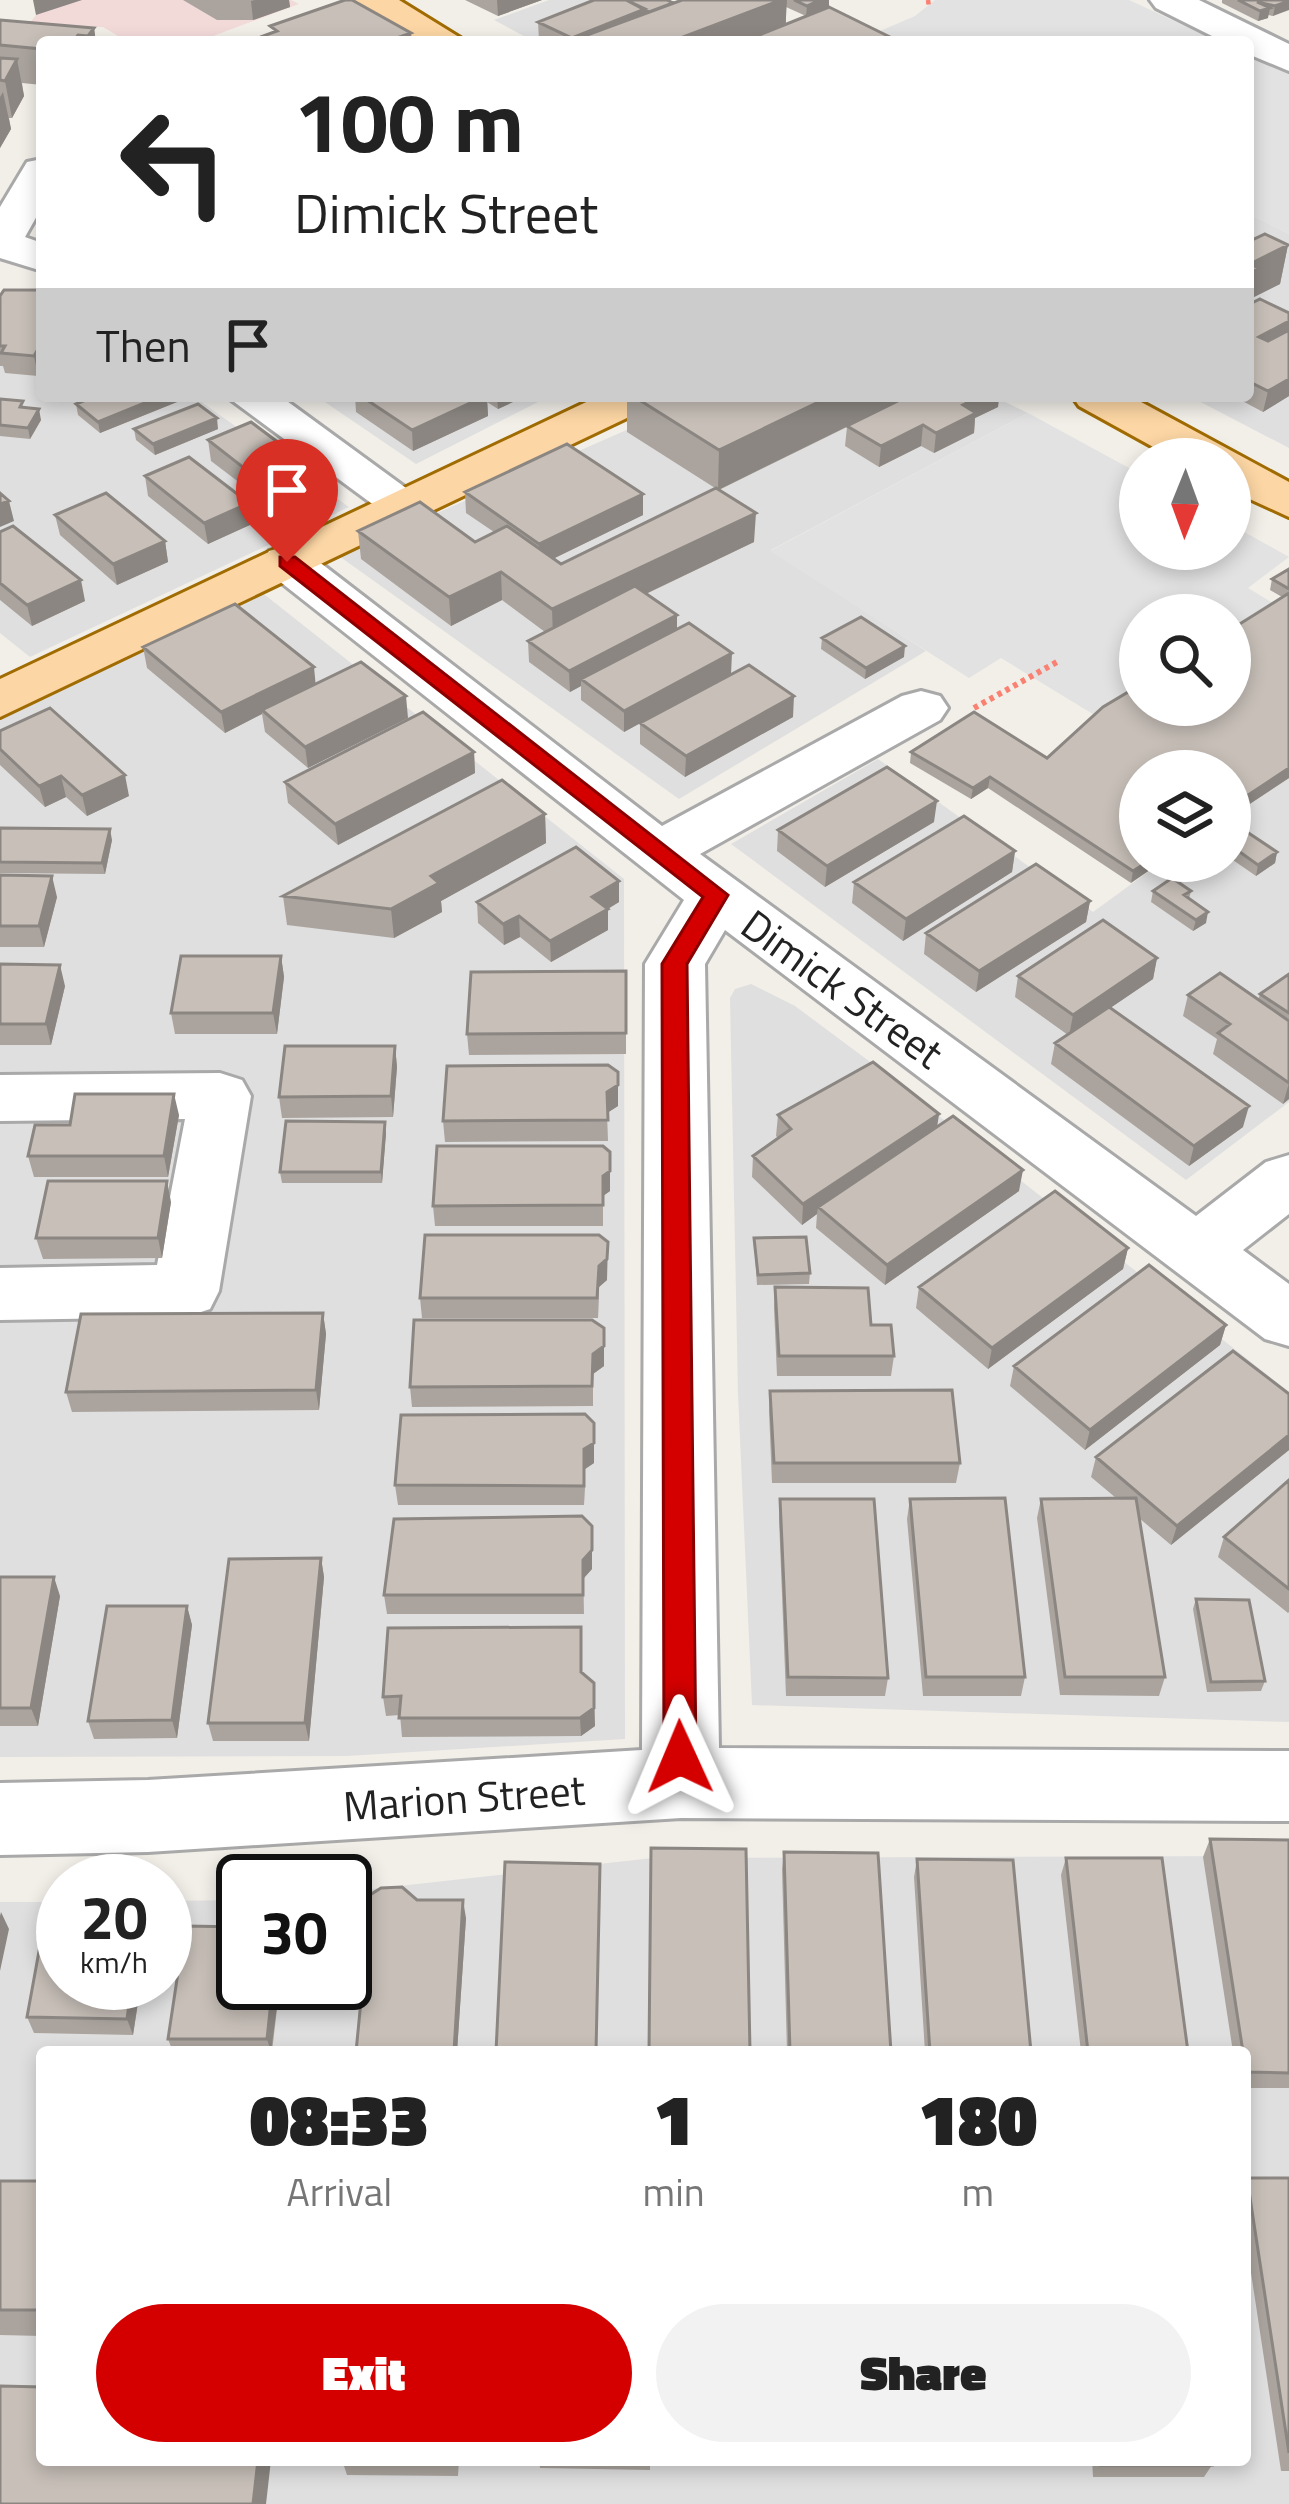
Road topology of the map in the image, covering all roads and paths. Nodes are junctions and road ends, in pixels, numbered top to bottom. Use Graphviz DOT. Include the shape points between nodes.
graph roads {
  1 [pos="1169,0"];
  2 [pos="384,7"];
  3 [pos="338,20"];
  4 [pos="437,36"];
  5 [pos="1242,36"];
  6 [pos="1254,42"];
  7 [pos="1289,59"];
  8 [pos="36,181"];
  9 [pos="0,242"];
  10 [pos="36,256"];
  11 [pos="258,402"];
  12 [pos="624,402"];
  13 [pos="1106,402"];
  14 [pos="1172,438"];
  15 [pos="1251,481"];
  16 [pos="1289,502"];
  17 [pos="407,507"];
  18 [pos="287,562"];
  19 [pos="1057,662"];
  20 [pos="0,700"];
  21 [pos="921,708"];
  22 [pos="659,852"];
  23 [pos="716,895"];
  24 [pos="0,1098"];
  25 [pos="1289,1179"];
  26 [pos="1197,1250"];
  27 [pos="0,1294"];
  28 [pos="1289,1320"];
  29 [pos="681,1783"];
  30 [pos="1289,1786"];
  31 [pos="0,1819"];
  1 -- 5 [label="street"];
  2 -- 3 [label="street"];
  2 -- 4 [label="main road"];
  6 -- 7 [label="street"];
  8 -- 9 [label="street"];
  9 -- 10 [label="street"];
  11 -- 17 [label="street"];
  12 -- 17 [label="main road"];
  13 -- 14 [label="main road"];
  15 -- 16 [label="main road"];
  17 -- 18 [label="main road"];
  18 -- 20 [label="main road"];
  18 -- 22 [label="street, Dimick Street"];
  19 -- 21 [label="path" via="946,723"];
  21 -- 22 [label="street"];
  22 -- 23 [label="street, Dimick Street"];
  23 -- 26 [label="street, Dimick Street"];
  23 -- 29 [label="street" via="675,964"];
  24 -- 27 [label="street" via="220,1096 186,1292"];
  25 -- 26 [label="street"];
  26 -- 28 [label="street, Dimick Street"];
  29 -- 30 [label="street, Marion Street"];
  29 -- 31 [label="street, Marion Street"];
}
